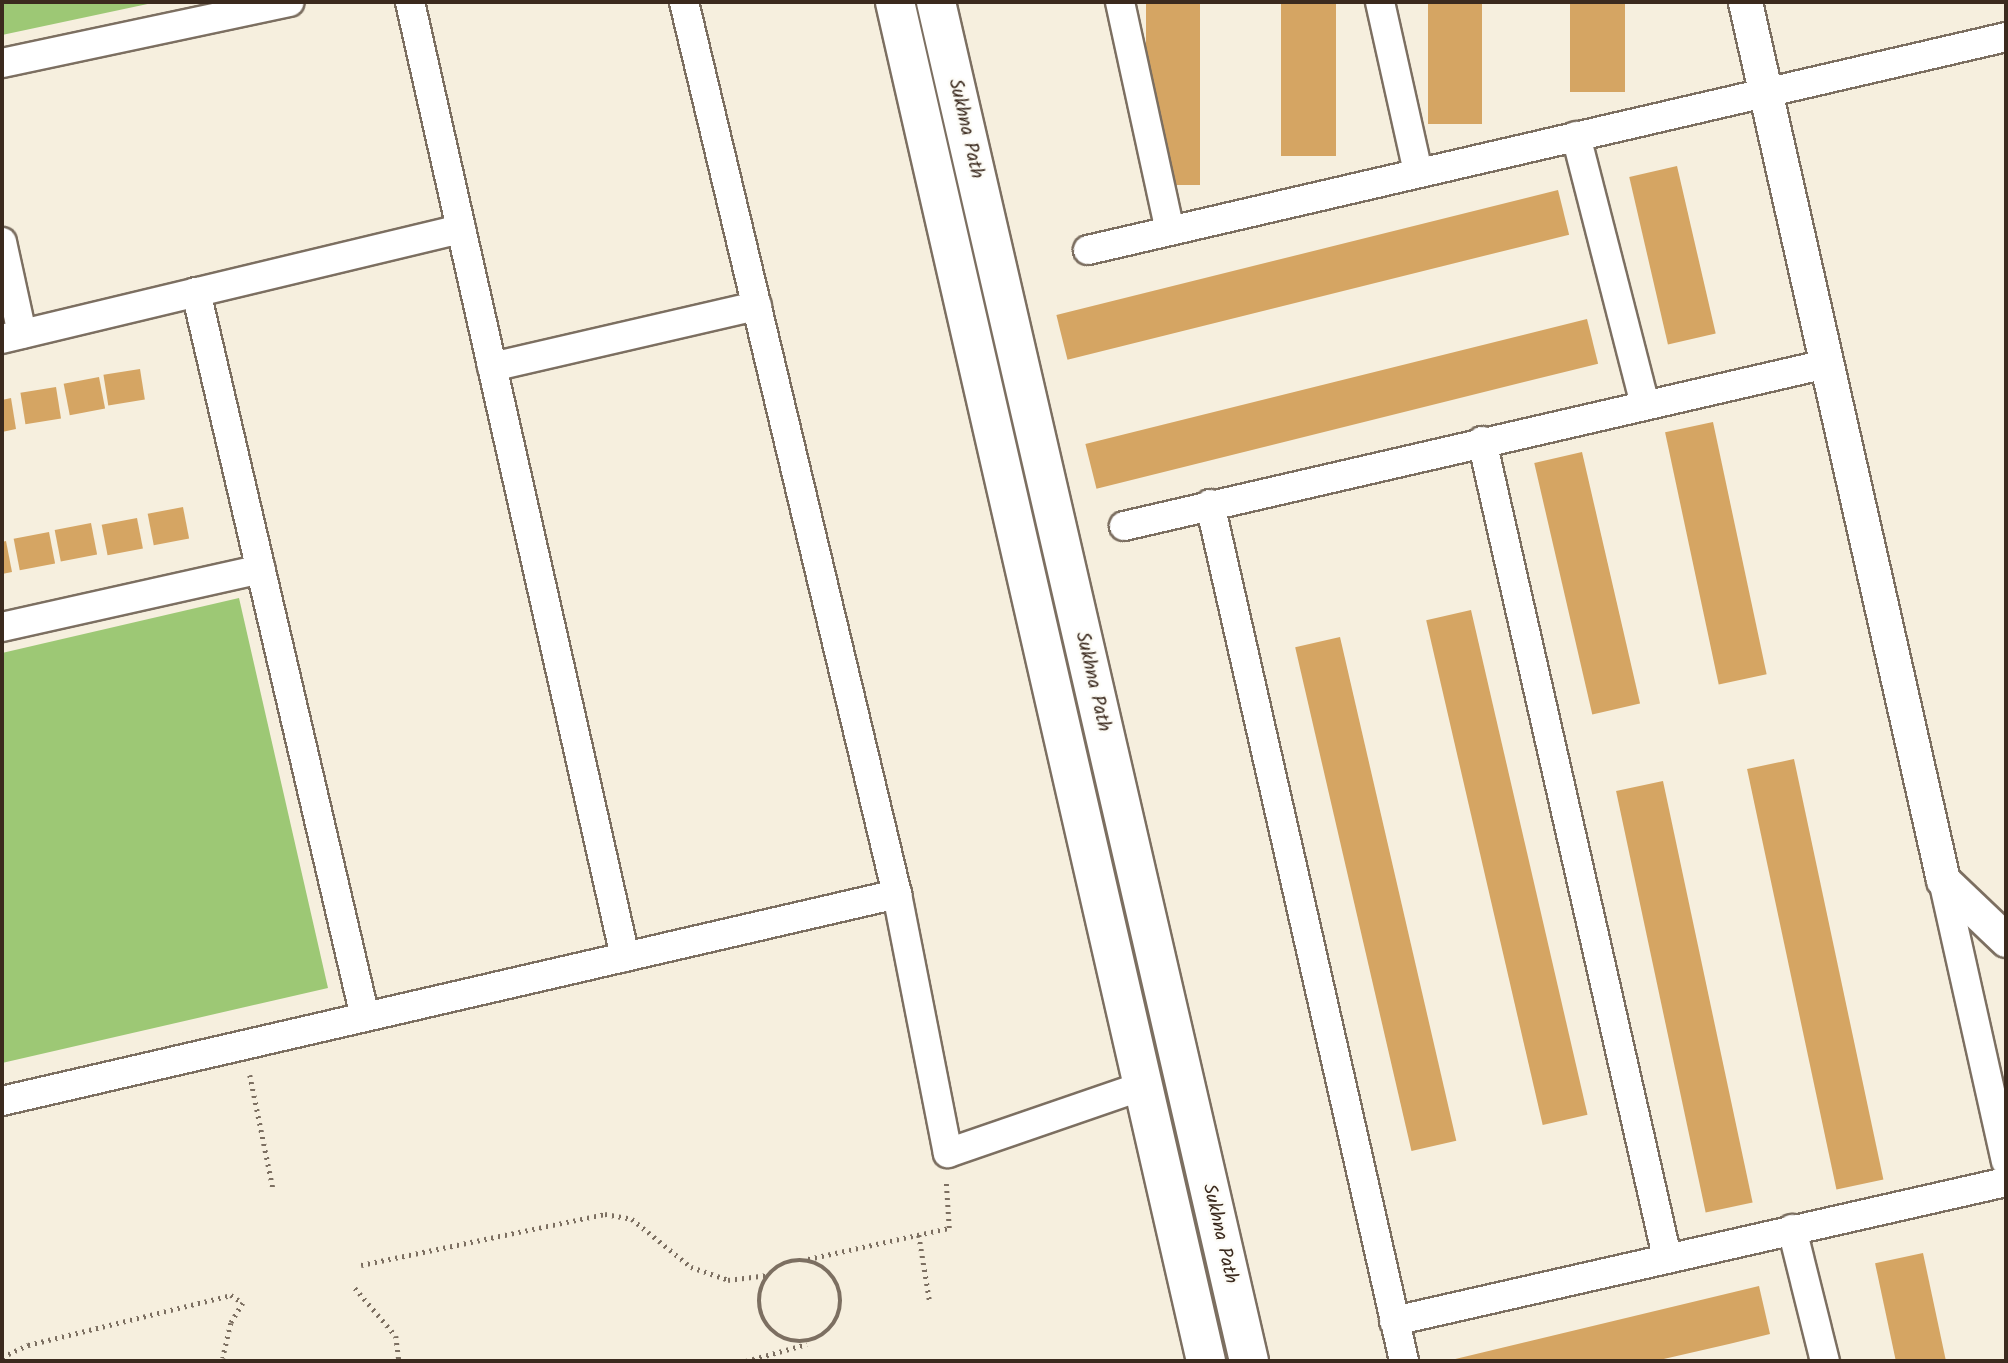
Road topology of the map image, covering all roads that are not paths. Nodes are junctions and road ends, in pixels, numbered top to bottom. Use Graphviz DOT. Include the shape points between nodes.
graph roads {
  1 [pos="290,2"];
  2 [pos="410,2"];
  3 [pos="684,2"];
  4 [pos="895,2"];
  5 [pos="936,2"];
  6 [pos="1120,2"];
  7 [pos="1380,2"];
  8 [pos="1745,2"];
  9 [pos="2006,37"];
  10 [pos="2,63"];
  11 [pos="1766,94"];
  12 [pos="1576,136"];
  13 [pos="1418,172"];
  14 [pos="461,229"];
  15 [pos="1170,231"];
  16 [pos="2,242"];
  17 [pos="1088,250"];
  18 [pos="195,292"];
  19 [pos="757,306"];
  20 [pos="12,337"];
  21 [pos="1826,364"];
  22 [pos="492,367"];
  23 [pos="1645,404"];
  24 [pos="1482,441"];
  25 [pos="1210,504"];
  26 [pos="1124,526"];
  27 [pos="261,569"];
  28 [pos="2,627"];
  29 [pos="1943,880"];
  30 [pos="897,894"];
  31 [pos="2006,940"];
  32 [pos="625,957"];
  33 [pos="365,1017"];
  34 [pos="1143,1086"];
  35 [pos="2,1101"];
  36 [pos="2000,1103"];
  37 [pos="2006,1161"];
  38 [pos="2006,1182"];
  39 [pos="1792,1229"];
  40 [pos="1667,1257"];
  41 [pos="1394,1321"];
  42 [pos="1206,1361"];
  43 [pos="1249,1361"];
  44 [pos="1404,1361"];
  45 [pos="1825,1361"];
  1 -- 10 [label="street"];
  2 -- 14 [label="street"];
  3 -- 19 [label="street"];
  4 -- 34 [label="main road, Sukhna Path"];
  5 -- 43 [label="main road, Sukhna Path"];
  6 -- 15 [label="street"];
  7 -- 13 [label="street"];
  8 -- 11 [label="street"];
  9 -- 11 [label="street"];
  11 -- 12 [label="street"];
  11 -- 21 [label="street"];
  12 -- 13 [label="street"];
  12 -- 23 [label="street"];
  13 -- 15 [label="street"];
  14 -- 18 [label="street"];
  14 -- 22 [label="street"];
  15 -- 17 [label="street"];
  16 -- 20 [label="street"];
  18 -- 20 [label="street"];
  18 -- 27 [label="street"];
  19 -- 22 [label="street"];
  19 -- 30 [label="street"];
  21 -- 23 [label="street"];
  21 -- 29 [label="street"];
  22 -- 32 [label="street"];
  23 -- 24 [label="street"];
  24 -- 25 [label="street"];
  24 -- 40 [label="street"];
  25 -- 26 [label="street"];
  25 -- 41 [label="street"];
  27 -- 28 [label="street"];
  27 -- 33 [label="street"];
  29 -- 31 [label="street"];
  29 -- 36 [label="street"];
  30 -- 32 [label="street"];
  30 -- 34 [label="street" via="948,1153"];
  32 -- 33 [label="street"];
  33 -- 35 [label="street"];
  34 -- 42 [label="main road, Sukhna Path"];
  36 -- 37 [label="street"];
  38 -- 39 [label="street"];
  39 -- 40 [label="street"];
  39 -- 45 [label="street"];
  40 -- 41 [label="street"];
  41 -- 44 [label="street"];
}
